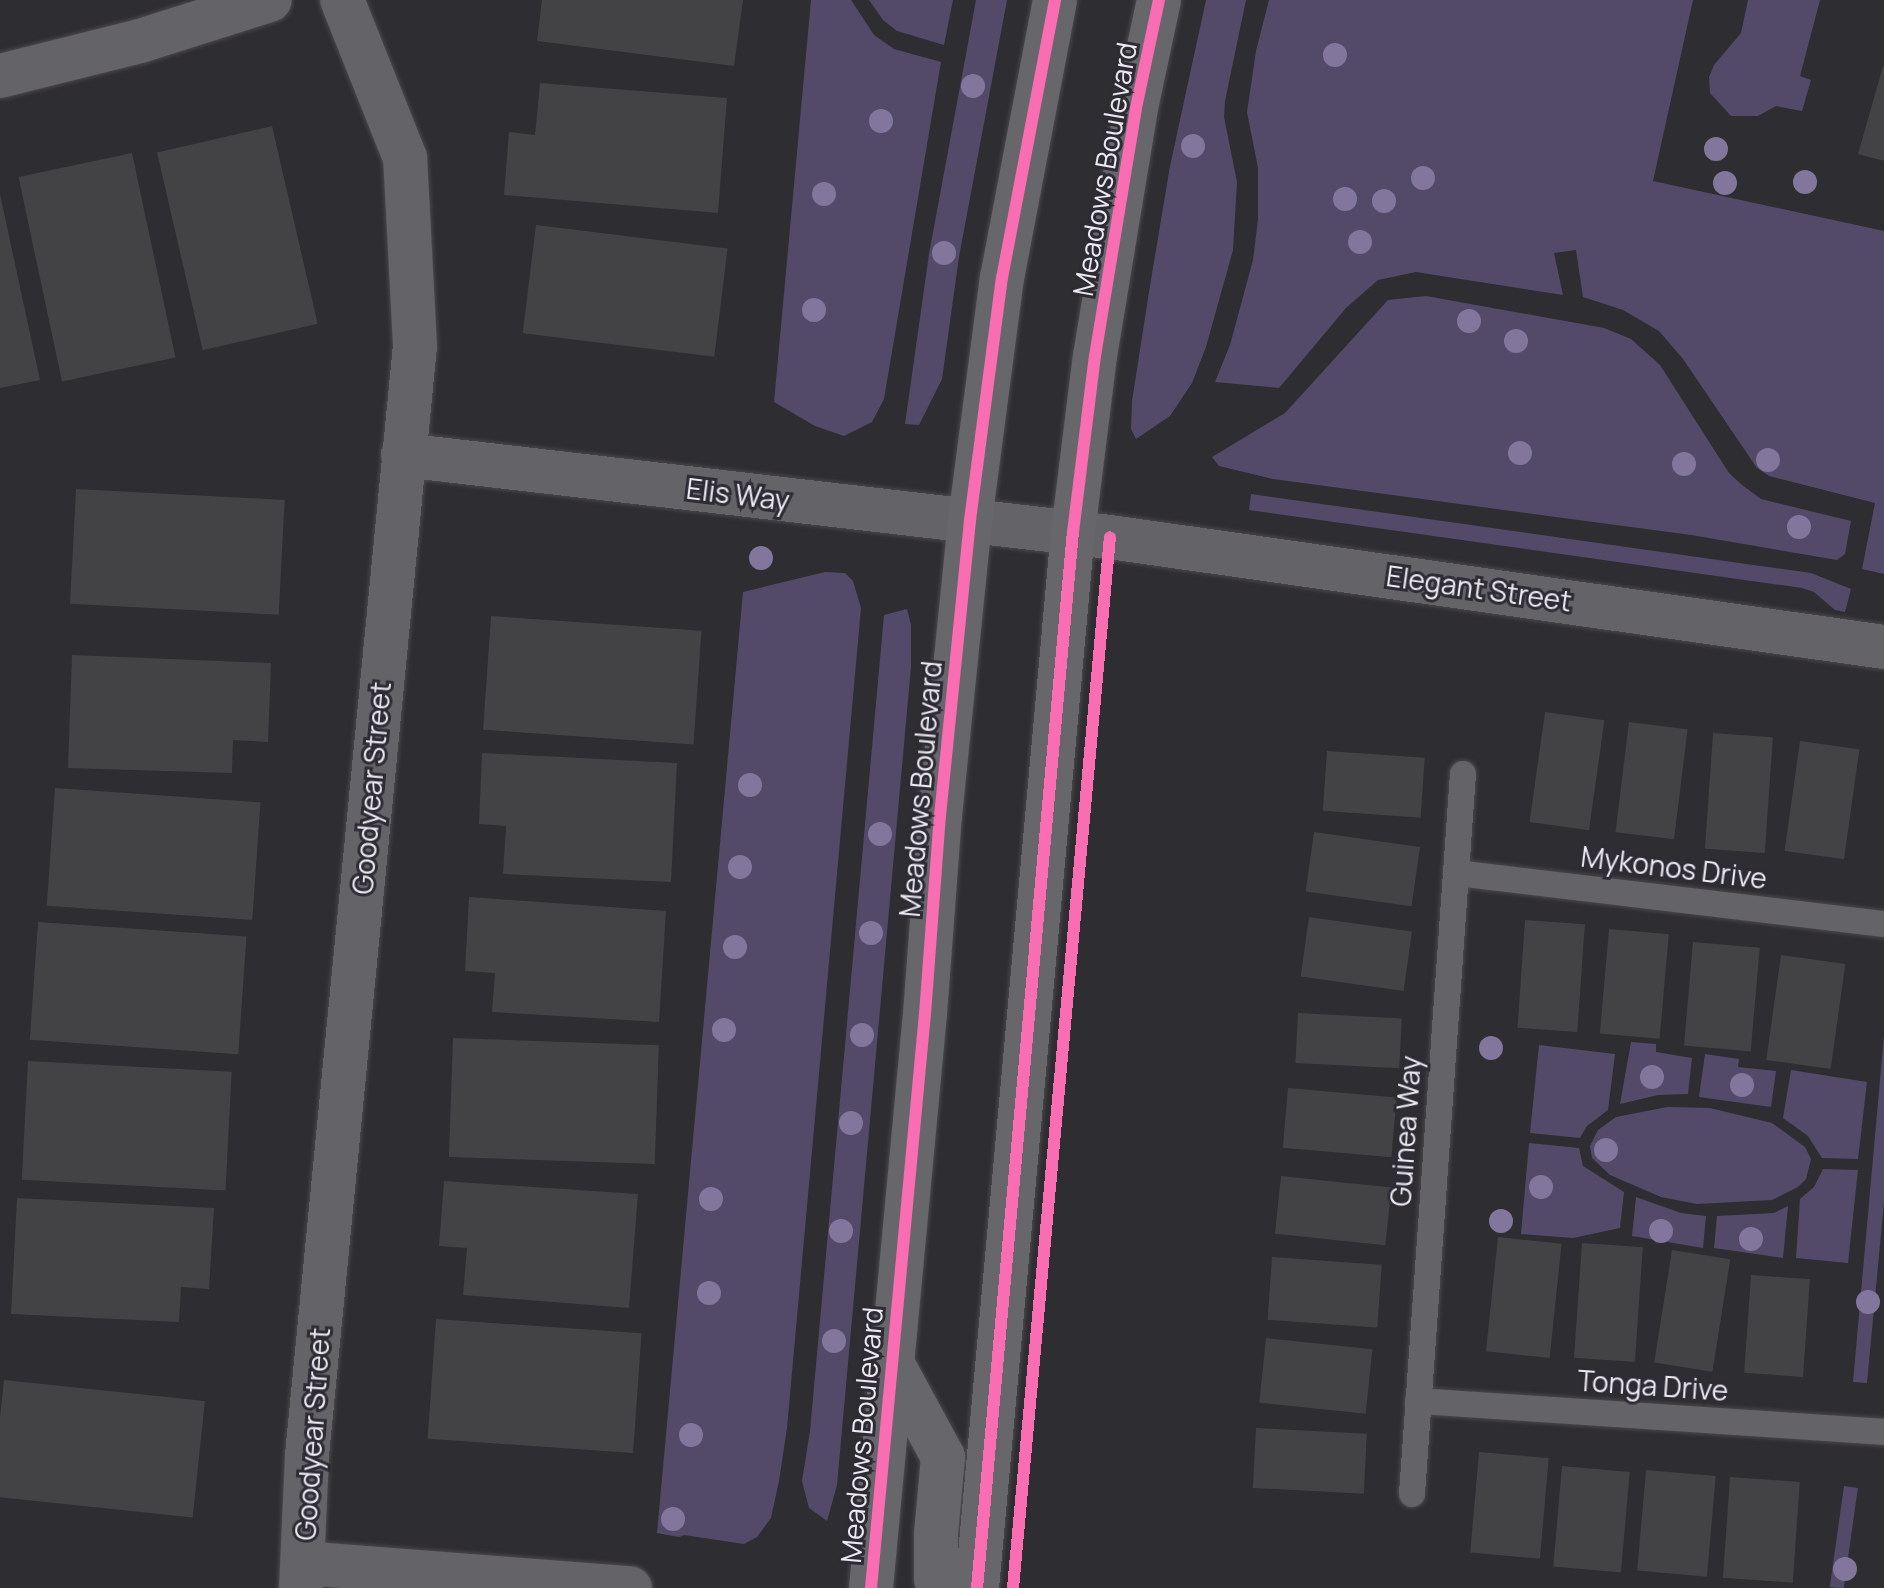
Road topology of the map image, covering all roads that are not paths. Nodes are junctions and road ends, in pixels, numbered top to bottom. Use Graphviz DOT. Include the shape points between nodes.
graph roads {
  1 [pos="270,0"];
  2 [pos="342,0"];
  3 [pos="1055,0"];
  4 [pos="1159,0"];
  5 [pos="0,76"];
  6 [pos="403,455"];
  7 [pos="970,520"];
  8 [pos="1073,532"];
  9 [pos="1884,647"];
  10 [pos="1463,774"];
  11 [pos="1456,873"];
  12 [pos="1884,924"];
  13 [pos="892,1363"];
  14 [pos="1418,1401"];
  15 [pos="1884,1432"];
  16 [pos="1412,1494"];
  17 [pos="302,1575"];
  18 [pos="630,1588"];
  19 [pos="871,1588"];
  20 [pos="940,1588"];
  21 [pos="977,1588"];
  1 -- 5 [label="street" via="140,41"];
  2 -- 6 [label="street, Goodyear Street" via="405,158 415,346"];
  3 -- 7 [label="main road, Meadows Boulevard" via="1002,278"];
  4 -- 8 [label="main road, Meadows Boulevard" via="1095,356"];
  6 -- 7 [label="street, Elis Way"];
  6 -- 17 [label="street, Goodyear Street" via="307,1455"];
  7 -- 8 [label="street, Elis Way"];
  7 -- 13 [label="main road, Meadows Boulevard"];
  8 -- 9 [label="street, Elegant Street"];
  8 -- 21 [label="main road, Meadows Boulevard"];
  10 -- 11 [label="lane, Guinea Way"];
  11 -- 12 [label="lane, Mykonos Drive"];
  11 -- 14 [label="lane, Guinea Way"];
  13 -- 19 [label="main road, Meadows Boulevard"];
  13 -- 20 [label="main road" via="943,1457 936,1534"];
  14 -- 15 [label="lane, Tonga Drive"];
  14 -- 16 [label="lane, Guinea Way"];
  17 -- 18 [label="street"];
}
